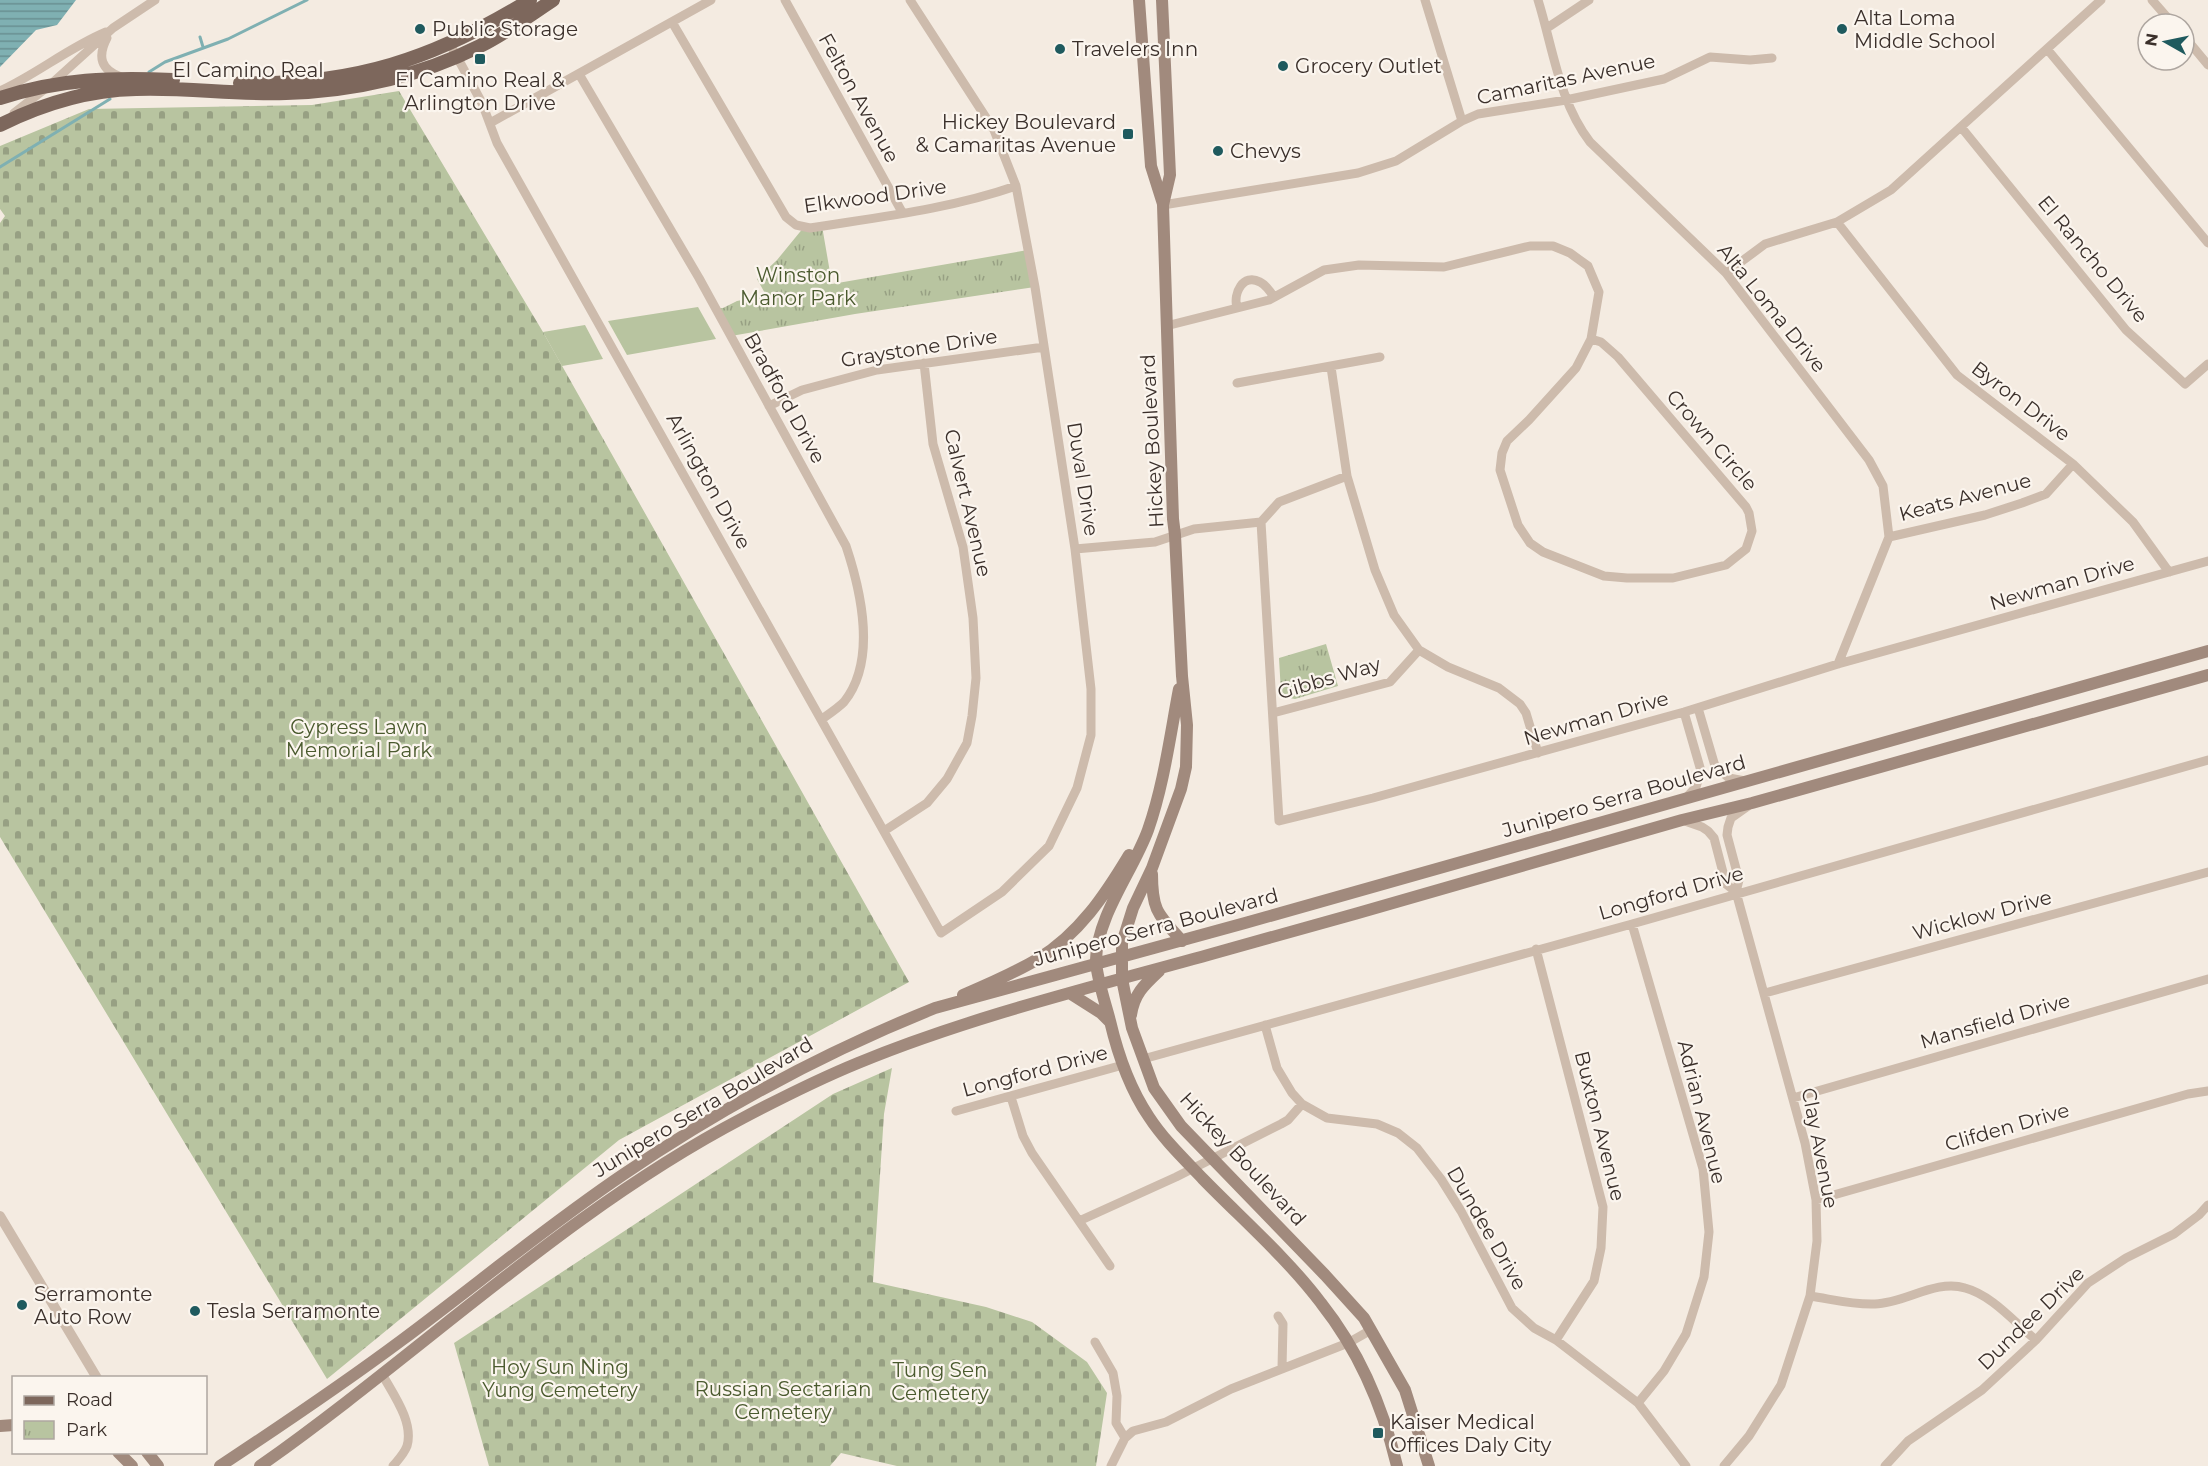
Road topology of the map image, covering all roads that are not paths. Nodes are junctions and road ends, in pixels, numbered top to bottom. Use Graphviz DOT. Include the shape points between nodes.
graph roads {
  1 [pos="155,0"];
  2 [pos="530,0"];
  3 [pos="554,0"];
  4 [pos="711,0"];
  5 [pos="785,0"];
  6 [pos="910,0"];
  7 [pos="1139,0"];
  8 [pos="1162,0"];
  9 [pos="1425,0"];
  10 [pos="1538,0"];
  11 [pos="1589,0"];
  12 [pos="2101,0"];
  13 [pos="2152,0"];
  14 [pos="2162,12"];
  15 [pos="672,22"];
  16 [pos="113,28"];
  17 [pos="1546,28"];
  18 [pos="2208,47"];
  19 [pos="2047,48"];
  20 [pos="454,50"];
  21 [pos="2196,50"];
  22 [pos="2200,54"];
  23 [pos="1772,58"];
  24 [pos="2208,64"];
  25 [pos="579,74"];
  26 [pos="124,78"];
  27 [pos="50,85"];
  28 [pos="0,91"];
  29 [pos="0,98"];
  30 [pos="1566,100"];
  31 [pos="1462,121"];
  32 [pos="490,123"];
  33 [pos="0,124"];
  34 [pos="1960,127"];
  35 [pos="1016,186"];
  36 [pos="1163,205"];
  37 [pos="902,212"];
  38 [pos="1837,222"];
  39 [pos="2208,243"];
  40 [pos="1726,273"];
  41 [pos="1274,297"];
  42 [pos="1237,308"];
  43 [pos="1166,326"];
  44 [pos="1591,339"];
  45 [pos="1044,347"];
  46 [pos="1380,357"];
  47 [pos="924,363"];
  48 [pos="2208,364"];
  49 [pos="1331,367"];
  50 [pos="1237,383"];
  51 [pos="769,406"];
  52 [pos="2073,464"];
  53 [pos="1347,476"];
  54 [pos="1261,522"];
  55 [pos="1175,536"];
  56 [pos="1889,537"];
  57 [pos="1075,549"];
  58 [pos="2208,561"];
  59 [pos="2169,572"];
  60 [pos="1419,650"];
  61 [pos="2208,651"];
  62 [pos="1838,664"];
  63 [pos="2208,675"];
  64 [pos="1182,676"];
  65 [pos="1698,708"];
  66 [pos="1684,712"];
  67 [pos="1273,713"];
  68 [pos="822,719"];
  69 [pos="1538,753"];
  70 [pos="2208,760"];
  71 [pos="1747,781"];
  72 [pos="1686,798"];
  73 [pos="1752,803"];
  74 [pos="1682,820"];
  75 [pos="884,831"];
  76 [pos="1146,836"];
  77 [pos="1152,868"];
  78 [pos="2208,872"];
  79 [pos="1736,892"];
  80 [pos="1632,924"];
  81 [pos="941,933"];
  82 [pos="1182,941"];
  83 [pos="1536,949"];
  84 [pos="1120,957"];
  85 [pos="1096,963"];
  86 [pos="1161,968"];
  87 [pos="1122,979"];
  88 [pos="2208,979"];
  89 [pos="1102,985"];
  90 [pos="1765,993"];
  91 [pos="1071,994"];
  92 [pos="935,1008"];
  93 [pos="1130,1019"];
  94 [pos="1110,1023"];
  95 [pos="1265,1025"];
  96 [pos="1143,1059"];
  97 [pos="1124,1065"];
  98 [pos="2208,1091"];
  99 [pos="1011,1097"];
  100 [pos="1793,1098"];
  101 [pos="1302,1104"];
  102 [pos="956,1112"];
  103 [pos="1816,1200"];
  104 [pos="2208,1204"];
  105 [pos="0,1216"];
  106 [pos="1079,1221"];
  107 [pos="1110,1266"];
  108 [pos="1810,1296"];
  109 [pos="1278,1316"];
  110 [pos="1371,1330"];
  111 [pos="1556,1340"];
  112 [pos="2036,1340"];
  113 [pos="1095,1342"];
  114 [pos="1348,1343"];
  115 [pos="1282,1368"];
  116 [pos="382,1374"];
  117 [pos="96,1376"];
  118 [pos="1638,1403"];
  119 [pos="1125,1438"];
  120 [pos="120,1454"];
  121 [pos="149,1454"];
  122 [pos="132,1466"];
  123 [pos="158,1466"];
  124 [pos="220,1466"];
  125 [pos="260,1466"];
  126 [pos="393,1466"];
  127 [pos="1111,1466"];
  128 [pos="1397,1466"];
  129 [pos="1429,1466"];
  130 [pos="1686,1466"];
  131 [pos="1724,1466"];
  132 [pos="1885,1466"];
  1 -- 16 [label="street"];
  2 -- 20 [label="main road, El Camino Real"];
  3 -- 20 [label="main road, El Camino Real" via="504,33"];
  4 -- 15 [label="street"];
  5 -- 37 [label="street, Felton Avenue"];
  6 -- 35 [label="street, Duval Drive" via="993,130"];
  7 -- 36 [label="main road, Hickey Boulevard" via="1151,166"];
  8 -- 36 [label="main road, Hickey Boulevard" via="1170,175"];
  9 -- 31 [label="street"];
  10 -- 17 [label="street, Alta Loma Drive"];
  11 -- 17 [label="street"];
  12 -- 19 [label="street"];
  13 -- 14 [label="street"];
  15 -- 25 [label="street"];
  15 -- 37 [label="street, Elkwood Drive" via="786,217 796,225 810,228"];
  16 -- 26 [label="street" via="100,58 108,71"];
  16 -- 27 [label="street"];
  16 -- 28 [label="street"];
  17 -- 30 [label="street, Alta Loma Drive"];
  18 -- 22 [label="street"];
  19 -- 34 [label="street"];
  19 -- 39 [label="street"];
  20 -- 26 [label="main road, El Camino Real" via="366,73 311,82 246,84"];
  20 -- 32 [label="street, Arlington Drive"];
  20 -- 33 [label="main road, El Camino Real" via="403,76 340,88 258,93 147,89 102,92 50,104"];
  21 -- 22 [label="street"];
  22 -- 24 [label="street"];
  23 -- 30 [label="street, Camaritas Avenue" via="1710,57 1664,79"];
  25 -- 32 [label="street"];
  25 -- 51 [label="street, Bradford Drive"];
  26 -- 27 [label="main road, El Camino Real"];
  27 -- 29 [label="main road, El Camino Real"];
  27 -- 33 [label="street"];
  30 -- 31 [label="street, Camaritas Avenue" via="1478,114"];
  30 -- 40 [label="street, Alta Loma Drive" via="1590,142"];
  31 -- 36 [label="street, Camaritas Avenue" via="1396,161 1358,173"];
  32 -- 68 [label="street, Arlington Drive" via="497,143"];
  34 -- 38 [label="street" via="1891,190"];
  34 -- 48 [label="street, El Rancho Drive" via="2126,330 2186,384"];
  35 -- 37 [label="street, Elkwood Drive" via="974,200"];
  35 -- 45 [label="street, Duval Drive"];
  36 -- 43 [label="main road, Hickey Boulevard"];
  38 -- 40 [label="street" via="1765,244"];
  38 -- 52 [label="street, Byron Drive" via="1957,375"];
  40 -- 56 [label="street, Alta Loma Drive" via="1869,460 1883,486"];
  41 -- 42 [label="street, Crown Circle"];
  41 -- 42 [label="street" via="1263,283 1247,280 1237,289"];
  41 -- 44 [label="street, Crown Circle" via="1324,270 1359,264 1444,267 1530,246 1553,246 1588,266 1599,292"];
  42 -- 43 [label="street, Crown Circle"];
  43 -- 55 [label="main road, Hickey Boulevard"];
  44 -- 44 [label="street, Crown Circle" via="1601,342 1618,357 1746,507 1752,531 1746,549 1736,559 1673,578 1604,576 1543,552 1530,543 1518,525 1500,470 1502,453 1507,441 1576,368"];
  45 -- 47 [label="street, Graystone Drive"];
  45 -- 57 [label="street, Duval Drive"];
  46 -- 49 [label="street"];
  47 -- 51 [label="street, Graystone Drive" via="830,381"];
  47 -- 75 [label="street, Calvert Avenue" via="933,444 963,547 976,678 967,744 947,779 927,802"];
  49 -- 50 [label="street"];
  49 -- 53 [label="street"];
  51 -- 68 [label="street, Bradford Drive" via="846,546 858,583 863,637 855,683 843,703"];
  52 -- 56 [label="street, Keats Avenue" via="2046,494 2022,504"];
  52 -- 59 [label="street, Byron Drive" via="2133,522"];
  53 -- 54 [label="street" via="1279,502"];
  53 -- 60 [label="street" via="1375,570 1394,615"];
  54 -- 55 [label="street" via="1194,529"];
  54 -- 67 [label="street, Newman Drive"];
  55 -- 57 [label="street" via="1155,542"];
  55 -- 64 [label="main road, Hickey Boulevard"];
  56 -- 62 [label="street, Alta Loma Drive"];
  57 -- 81 [label="street, Duval Drive" via="1091,689 1091,735 1077,788 1049,846 1002,892"];
  58 -- 59 [label="street, Newman Drive"];
  59 -- 62 [label="street, Newman Drive"];
  60 -- 67 [label="street, Gibbs Way" via="1390,682"];
  60 -- 69 [label="street" via="1499,688 1520,704"];
  61 -- 71 [label="main road, Junipero Serra Boulevard"];
  62 -- 65 [label="street, Newman Drive"];
  63 -- 73 [label="main road, Junipero Serra Boulevard"];
  64 -- 76 [label="main road, Hickey Boulevard" via="1164,774"];
  64 -- 77 [label="main road, Hickey Boulevard" via="1186,767"];
  65 -- 66 [label="street, Newman Drive"];
  65 -- 71 [label="street" via="1715,766 1729,778"];
  66 -- 69 [label="street, Newman Drive"];
  66 -- 72 [label="street" via="1701,771 1696,787"];
  67 -- 69 [label="street, Newman Drive" via="1279,821"];
  68 -- 75 [label="street, Arlington Drive"];
  70 -- 79 [label="street, Longford Drive"];
  71 -- 72 [label="main road, Junipero Serra Boulevard"];
  72 -- 82 [label="main road, Junipero Serra Boulevard"];
  73 -- 74 [label="main road, Junipero Serra Boulevard"];
  73 -- 79 [label="street, Clay Avenue" via="1731,818 1728,827 1739,880"];
  74 -- 79 [label="street, Clay Avenue" via="1708,831 1726,884"];
  74 -- 86 [label="main road, Junipero Serra Boulevard"];
  75 -- 81 [label="street, Arlington Drive"];
  76 -- 85 [label="main road, Hickey Boulevard" via="1104,925"];
  76 -- 92 [label="main road" via="1100,901 1063,940 1014,972"];
  77 -- 82 [label="main road" via="1157,913"];
  77 -- 84 [label="main road, Hickey Boulevard" via="1127,925"];
  78 -- 90 [label="street, Wicklow Drive"];
  79 -- 80 [label="street, Longford Drive"];
  79 -- 90 [label="street, Clay Avenue"];
  80 -- 83 [label="street, Longford Drive"];
  80 -- 118 [label="street, Adrian Avenue" via="1703,1169 1709,1232 1704,1277 1686,1334 1664,1371"];
  82 -- 84 [label="main road, Junipero Serra Boulevard"];
  83 -- 95 [label="street, Longford Drive"];
  83 -- 111 [label="street, Buxton Avenue" via="1603,1207 1601,1248 1593,1281"];
  84 -- 85 [label="main road, Junipero Serra Boulevard"];
  84 -- 87 [label="main road, Hickey Boulevard"];
  85 -- 89 [label="main road, Hickey Boulevard"];
  85 -- 92 [label="main road, Junipero Serra Boulevard"];
  86 -- 87 [label="main road, Junipero Serra Boulevard"];
  86 -- 93 [label="main road" via="1137,992"];
  87 -- 89 [label="main road, Junipero Serra Boulevard"];
  87 -- 93 [label="main road, Hickey Boulevard"];
  88 -- 100 [label="street, Mansfield Drive"];
  89 -- 91 [label="main road, Junipero Serra Boulevard"];
  89 -- 94 [label="main road, Hickey Boulevard"];
  90 -- 100 [label="street, Clay Avenue"];
  91 -- 94 [label="main road"];
  91 -- 116 [label="main road, Junipero Serra Boulevard" via="877,1056 814,1082 734,1123 592,1212"];
  92 -- 124 [label="main road, Junipero Serra Boulevard" via="805,1066 663,1149 585,1201 307,1408"];
  93 -- 96 [label="main road, Hickey Boulevard"];
  94 -- 97 [label="main road, Hickey Boulevard"];
  95 -- 96 [label="street, Longford Drive"];
  95 -- 101 [label="street, Dundee Drive" via="1284,1083"];
  96 -- 110 [label="main road, Hickey Boulevard" via="1154,1088 1181,1126 1326,1275"];
  97 -- 99 [label="street, Longford Drive"];
  97 -- 114 [label="main road, Hickey Boulevard" via="1133,1091 1161,1134 1302,1280"];
  98 -- 103 [label="street, Clifden Drive"];
  99 -- 102 [label="street, Longford Drive"];
  99 -- 106 [label="street" via="1023,1137"];
  100 -- 103 [label="street, Clay Avenue"];
  101 -- 106 [label="street" via="1288,1120"];
  101 -- 111 [label="street, Dundee Drive" via="1327,1118 1377,1124 1418,1148 1461,1211 1512,1308 1534,1328"];
  103 -- 108 [label="street, Clay Avenue" via="1817,1241"];
  104 -- 112 [label="street, Dundee Drive" via="2174,1234 2088,1283"];
  105 -- 117 [label="street"];
  106 -- 107 [label="street"];
  108 -- 112 [label="street" via="1876,1304 1945,1285 1966,1288 1988,1299"];
  108 -- 131 [label="street, Clay Avenue" via="1781,1384 1749,1436"];
  109 -- 115 [label="street" via="1283,1324"];
  110 -- 114 [label="street"];
  110 -- 129 [label="main road, Hickey Boulevard" via="1405,1390"];
  111 -- 118 [label="street, Dundee Drive"];
  112 -- 132 [label="street, Dundee Drive" via="1982,1390 1908,1441"];
  113 -- 119 [label="street" via="1113,1373 1116,1423"];
  114 -- 115 [label="street"];
  114 -- 128 [label="main road, Hickey Boulevard" via="1377,1399"];
  115 -- 119 [label="street" via="1166,1422 1133,1431"];
  116 -- 125 [label="main road, Junipero Serra Boulevard"];
  116 -- 126 [label="street" via="408,1430 405,1451"];
  118 -- 130 [label="street, Dundee Drive"];
  119 -- 127 [label="street"];
  120 -- 122 [label="main road"];
  121 -- 123 [label="main road"];
}
